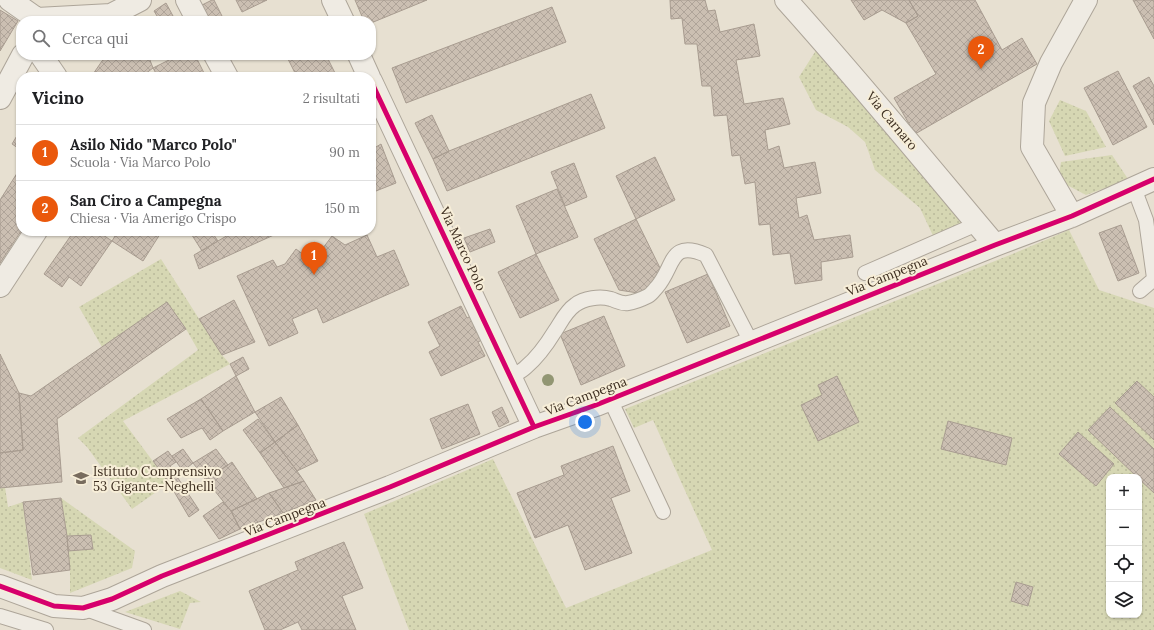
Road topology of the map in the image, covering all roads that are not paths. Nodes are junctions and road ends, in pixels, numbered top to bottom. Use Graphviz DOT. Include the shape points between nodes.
graph roads {
  1 [pos="10,0"];
  2 [pos="140,0"];
  3 [pos="187,0"];
  4 [pos="333,0"];
  5 [pos="1086,0"];
  6 [pos="791,2"];
  7 [pos="32,16"];
  8 [pos="110,16"];
  9 [pos="195,16"];
  10 [pos="341,16"];
  11 [pos="20,60"];
  12 [pos="44,60"];
  13 [pos="218,60"];
  14 [pos="361,60"];
  15 [pos="53,72"];
  16 [pos="224,72"];
  17 [pos="367,72"];
  18 [pos="376,91"];
  19 [pos="0,98"];
  20 [pos="1154,179"];
  21 [pos="1134,188"];
  22 [pos="1072,216"];
  23 [pos="977,224"];
  24 [pos="33,236"];
  25 [pos="995,245"];
  26 [pos="865,273"];
  27 [pos="1154,279"];
  28 [pos="0,286"];
  29 [pos="1140,291"];
  30 [pos="751,342"];
  31 [pos="511,377"];
  32 [pos="610,399"];
  33 [pos="534,427"];
  34 [pos="663,512"];
  35 [pos="0,586"];
  36 [pos="83,608"];
  37 [pos="0,616"];
  38 [pos="46,630"];
  39 [pos="144,630"];
  1 -- 7 [label="street"];
  2 -- 8 [label="street"];
  3 -- 9 [label="street"];
  4 -- 10 [label="street"];
  5 -- 22 [label="street" via="1051,63 1034,103 1032,147"];
  6 -- 23 [label="street, Via Carnaro"];
  11 -- 19 [label="street"];
  12 -- 15 [label="street"];
  13 -- 16 [label="street"];
  14 -- 17 [label="street"];
  18 -- 31 [label="street, Via Marco Polo"];
  20 -- 21 [label="street, Via Campegna"];
  21 -- 22 [label="street, Via Campegna"];
  21 -- 27 [label="lane" via="1146,220"];
  22 -- 25 [label="street, Via Campegna"];
  23 -- 25 [label="street, Via Carnaro"];
  23 -- 26 [label="lane"];
  24 -- 28 [label="street"];
  25 -- 30 [label="street, Via Campegna"];
  27 -- 29 [label="lane"];
  30 -- 31 [label="lane" via="706,255 687,249 674,257 659,285 650,295 639,301 628,303 596,298 576,304 568,311 538,354 526,367"];
  30 -- 32 [label="street, Via Campegna"];
  31 -- 33 [label="street, Via Marco Polo"];
  32 -- 33 [label="street, Via Campegna"];
  32 -- 34 [label="lane"];
  33 -- 36 [label="street, Via Campegna" via="162,576 112,599"];
  35 -- 36 [label="street, Via Campegna" via="54,606"];
  36 -- 39 [label="lane"];
  37 -- 38 [label="lane"];
}
